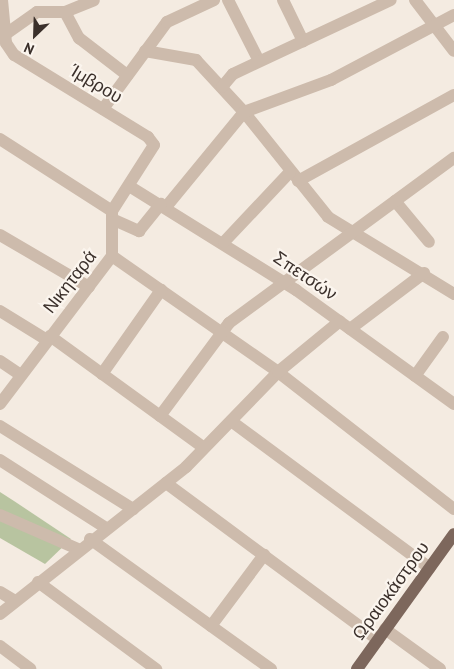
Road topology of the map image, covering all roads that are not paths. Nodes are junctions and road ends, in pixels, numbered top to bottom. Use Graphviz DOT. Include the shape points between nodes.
graph roads {
  1 [pos="94,0"];
  2 [pos="214,0"];
  3 [pos="228,0"];
  4 [pos="283,0"];
  5 [pos="391,0"];
  6 [pos="415,0"];
  7 [pos="42,6"];
  8 [pos="2,9"];
  9 [pos="65,12"];
  10 [pos="454,15"];
  11 [pos="434,26"];
  12 [pos="2,36"];
  13 [pos="303,41"];
  14 [pos="454,50"];
  15 [pos="145,51"];
  16 [pos="260,61"];
  17 [pos="127,75"];
  18 [pos="222,87"];
  19 [pos="454,95"];
  20 [pos="102,109"];
  21 [pos="244,112"];
  22 [pos="0,139"];
  23 [pos="453,161"];
  24 [pos="294,177"];
  25 [pos="129,186"];
  26 [pos="395,201"];
  27 [pos="163,206"];
  28 [pos="112,215"];
  29 [pos="351,233"];
  30 [pos="0,235"];
  31 [pos="224,242"];
  32 [pos="429,242"];
  33 [pos="112,256"];
  34 [pos="424,273"];
  35 [pos="284,282"];
  36 [pos="88,287"];
  37 [pos="161,290"];
  38 [pos="454,294"];
  39 [pos="0,311"];
  40 [pos="340,321"];
  41 [pos="350,329"];
  42 [pos="220,330"];
  43 [pos="442,337"];
  44 [pos="48,338"];
  45 [pos="0,361"];
  46 [pos="278,372"];
  47 [pos="21,374"];
  48 [pos="102,374"];
  49 [pos="416,376"];
  50 [pos="0,404"];
  51 [pos="454,404"];
  52 [pos="160,416"];
  53 [pos="232,421"];
  54 [pos="0,426"];
  55 [pos="204,448"];
  56 [pos="0,460"];
  57 [pos="166,483"];
  58 [pos="133,509"];
  59 [pos="454,509"];
  60 [pos="0,515"];
  61 [pos="106,528"];
  62 [pos="454,534"];
  63 [pos="90,539"];
  64 [pos="78,549"];
  65 [pos="264,555"];
  66 [pos="430,568"];
  67 [pos="38,582"];
  68 [pos="0,592"];
  69 [pos="15,601"];
  70 [pos="0,614"];
  71 [pos="211,626"];
  72 [pos="382,634"];
  73 [pos="0,646"];
  74 [pos="30,669"];
  75 [pos="156,669"];
  76 [pos="271,669"];
  77 [pos="357,669"];
  78 [pos="440,669"];
  1 -- 9 [label="street"];
  2 -- 15 [label="street" via="166,22"];
  3 -- 16 [label="street"];
  4 -- 13 [label="street"];
  5 -- 13 [label="street"];
  6 -- 11 [label="street"];
  7 -- 9 [label="street"];
  7 -- 12 [label="street"];
  8 -- 12 [label="street, Ίμβρου"];
  9 -- 17 [label="street" via="78,38"];
  10 -- 11 [label="street"];
  11 -- 14 [label="street"];
  11 -- 21 [label="street" via="331,80"];
  12 -- 20 [label="street, Ίμβρου" via="14,55"];
  13 -- 16 [label="street"];
  15 -- 17 [label="street"];
  15 -- 18 [label="street" via="196,60"];
  16 -- 18 [label="street" via="233,74"];
  17 -- 20 [label="street"];
  18 -- 21 [label="street"];
  19 -- 24 [label="street"];
  20 -- 25 [label="street, Ίμβρου" via="148,137 154,145"];
  21 -- 24 [label="street"];
  21 -- 27 [label="street"];
  22 -- 28 [label="street"];
  23 -- 26 [label="street"];
  24 -- 29 [label="street" via="328,217"];
  24 -- 31 [label="street"];
  25 -- 27 [label="street, Σπετσών"];
  25 -- 28 [label="street"];
  26 -- 29 [label="street"];
  26 -- 32 [label="street"];
  27 -- 28 [label="street" via="139,231"];
  27 -- 31 [label="street, Σπετσών"];
  28 -- 33 [label="street, Νικηταρά"];
  29 -- 34 [label="street"];
  29 -- 35 [label="street"];
  30 -- 36 [label="street"];
  31 -- 35 [label="street, Σπετσών"];
  33 -- 36 [label="street, Νικηταρά"];
  33 -- 37 [label="street"];
  34 -- 38 [label="street"];
  34 -- 41 [label="street"];
  35 -- 40 [label="street, Σπετσών"];
  35 -- 42 [label="street"];
  36 -- 44 [label="street, Νικηταρά"];
  37 -- 42 [label="street"];
  37 -- 48 [label="street"];
  39 -- 44 [label="street"];
  40 -- 41 [label="street, Σπετσών"];
  40 -- 46 [label="street"];
  41 -- 49 [label="street, Σπετσών"];
  42 -- 46 [label="street"];
  42 -- 52 [label="street"];
  43 -- 49 [label="street"];
  44 -- 47 [label="street, Νικηταρά"];
  44 -- 48 [label="street"];
  45 -- 47 [label="street"];
  46 -- 53 [label="street"];
  46 -- 59 [label="street"];
  47 -- 50 [label="street, Νικηταρά"];
  48 -- 52 [label="street"];
  49 -- 51 [label="street, Σπετσών"];
  52 -- 55 [label="street"];
  53 -- 55 [label="street"];
  53 -- 66 [label="street"];
  54 -- 58 [label="street"];
  55 -- 57 [label="street"];
  56 -- 61 [label="street"];
  57 -- 58 [label="street"];
  57 -- 65 [label="street"];
  58 -- 61 [label="street"];
  60 -- 64 [label="street"];
  61 -- 63 [label="street"];
  62 -- 66 [label="main road, Ωραιοκάστρου"];
  63 -- 64 [label="street"];
  63 -- 71 [label="street"];
  64 -- 67 [label="street"];
  65 -- 71 [label="street"];
  65 -- 72 [label="street"];
  66 -- 72 [label="main road, Ωραιοκάστρου"];
  67 -- 69 [label="street"];
  67 -- 75 [label="street"];
  68 -- 69 [label="street"];
  69 -- 70 [label="street"];
  71 -- 76 [label="street"];
  72 -- 77 [label="main road, Ωραιοκάστρου"];
  72 -- 78 [label="street"];
  73 -- 74 [label="street"];
}
